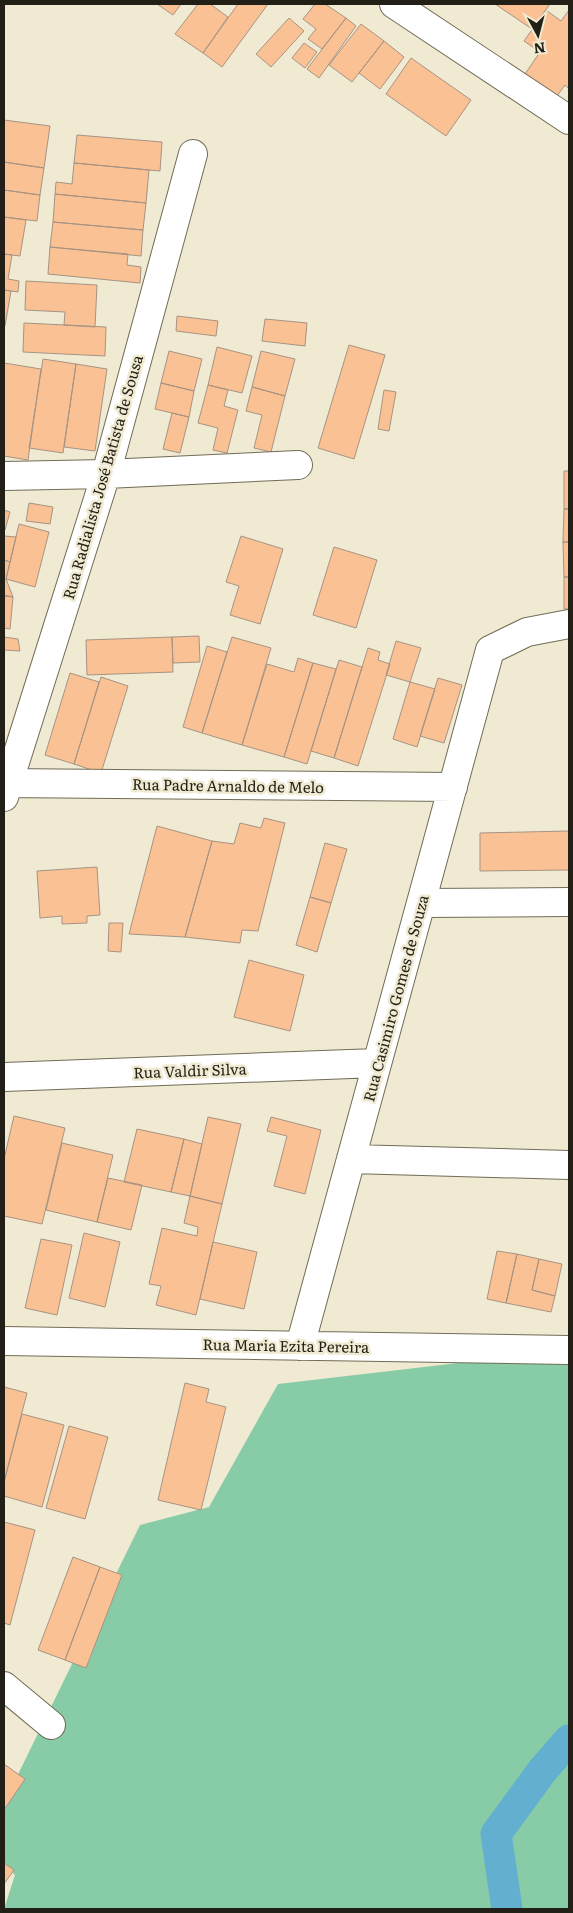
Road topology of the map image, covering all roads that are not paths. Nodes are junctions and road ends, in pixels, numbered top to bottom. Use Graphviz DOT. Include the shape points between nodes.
graph roads {
  1 [pos="394,4"];
  2 [pos="569,120"];
  3 [pos="193,154"];
  4 [pos="298,465"];
  5 [pos="106,474"];
  6 [pos="4,476"];
  7 [pos="569,624"];
  8 [pos="5,787"];
  9 [pos="452,788"];
  10 [pos="569,902"];
  11 [pos="421,903"];
  12 [pos="377,1063"];
  13 [pos="4,1077"];
  14 [pos="351,1159"];
  15 [pos="569,1165"];
  16 [pos="4,1341"];
  17 [pos="300,1346"];
  18 [pos="569,1350"];
  19 [pos="4,1686"];
  20 [pos="51,1725"];
  1 -- 2 [label="street"];
  3 -- 5 [label="street, Rua Radialista José Batista de Sousa"];
  4 -- 5 [label="street"];
  5 -- 6 [label="street"];
  5 -- 8 [label="street, Rua Radialista José Batista de Sousa"];
  7 -- 9 [label="street, Rua Casimiro Gomes de Souza" via="527,632 490,650"];
  8 -- 9 [label="street, Rua Padre Arnaldo de Melo"];
  9 -- 11 [label="street, Rua Casimiro Gomes de Souza"];
  10 -- 11 [label="street"];
  11 -- 12 [label="street, Rua Casimiro Gomes de Souza"];
  12 -- 13 [label="street, Rua Valdir Silva"];
  12 -- 14 [label="street, Rua Casimiro Gomes de Souza"];
  14 -- 15 [label="street"];
  14 -- 17 [label="street, Rua Casimiro Gomes de Souza"];
  16 -- 17 [label="street, Rua Maria Ezita Pereira"];
  17 -- 18 [label="street, Rua Maria Ezita Pereira"];
  19 -- 20 [label="street"];
}
